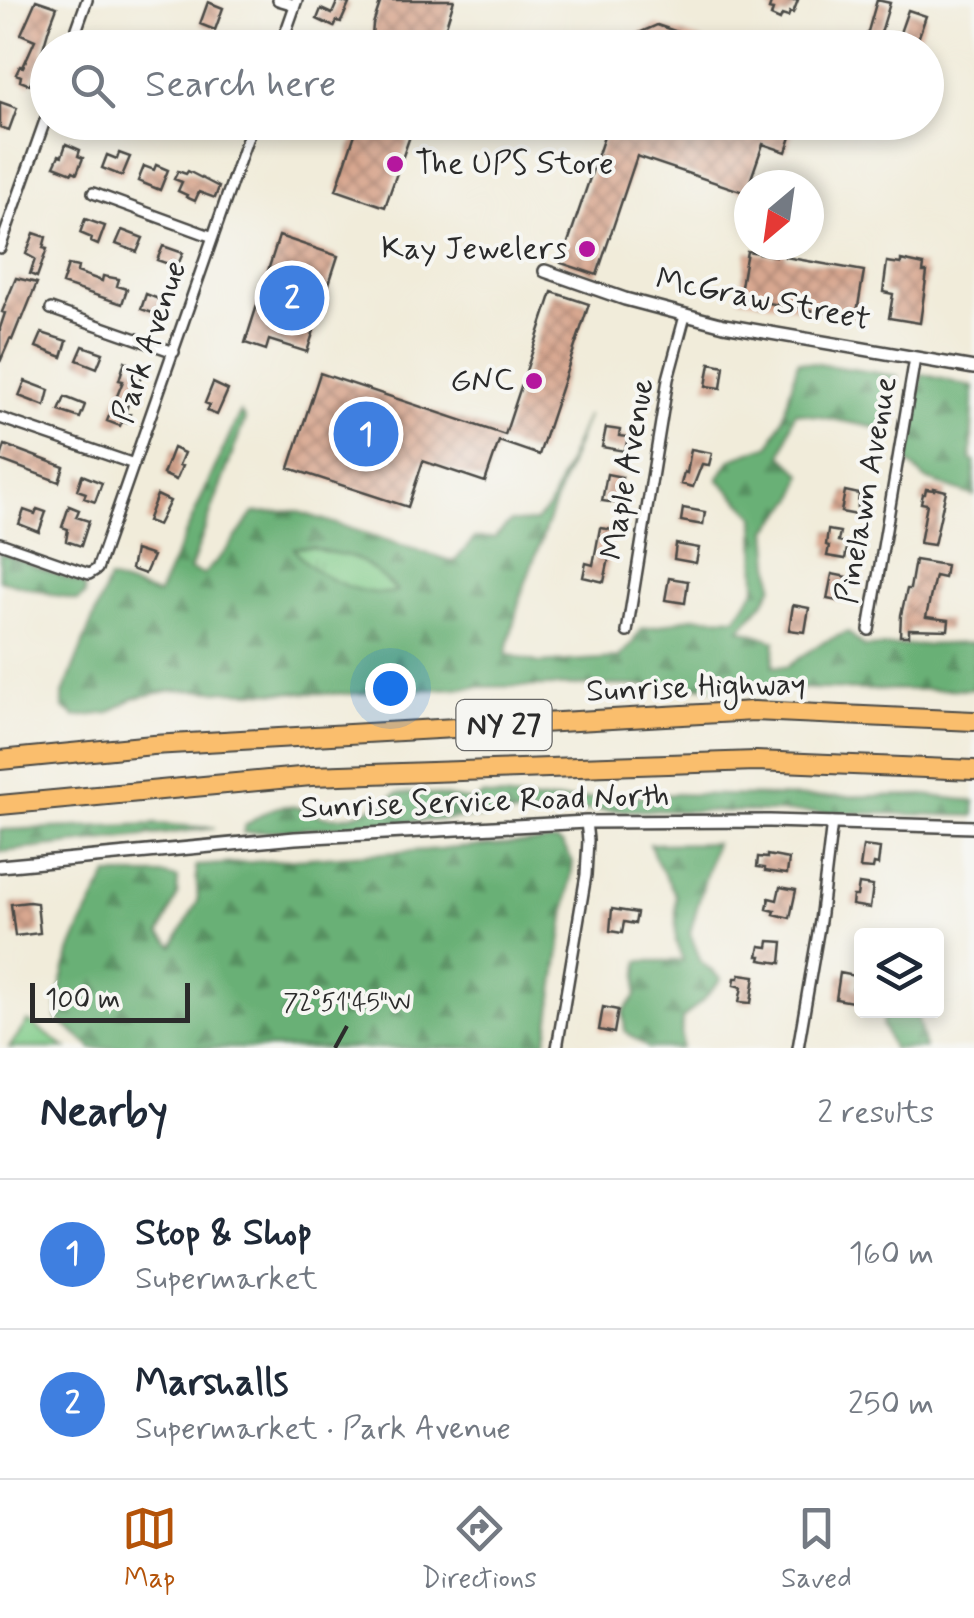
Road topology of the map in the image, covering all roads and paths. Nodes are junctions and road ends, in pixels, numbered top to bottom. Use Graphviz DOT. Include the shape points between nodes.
graph roads {
  1 [pos="87,0"];
  2 [pos="278,0"];
  3 [pos="296,3"];
  4 [pos="76,30"];
  5 [pos="286,30"];
  6 [pos="38,140"];
  7 [pos="247,140"];
  8 [pos="93,193"];
  9 [pos="214,237"];
  10 [pos="0,248"];
  11 [pos="545,271"];
  12 [pos="51,309"];
  13 [pos="685,316"];
  14 [pos="174,352"];
  15 [pos="915,358"];
  16 [pos="974,368"];
  17 [pos="0,418"];
  18 [pos="134,464"];
  19 [pos="0,543"];
  20 [pos="869,630"];
  21 [pos="626,632"];
  22 [pos="974,721"];
  23 [pos="0,760"];
  24 [pos="974,770"];
  25 [pos="0,805"];
  26 [pos="586,822"];
  27 [pos="832,822"];
  28 [pos="974,827"];
  29 [pos="0,866"];
  30 [pos="557,1048"];
  31 [pos="798,1048"];
  1 -- 4 [label="street"];
  2 -- 3 [label="street"];
  3 -- 5 [label="street"];
  6 -- 10 [label="street"];
  7 -- 9 [label="street, Park Avenue"];
  8 -- 9 [label="street"];
  9 -- 14 [label="street, Park Avenue"];
  11 -- 13 [label="street, McGraw Street"];
  12 -- 14 [label="street"];
  13 -- 15 [label="street, McGraw Street"];
  13 -- 21 [label="street, Maple Avenue" via="668,379"];
  14 -- 18 [label="street, Park Avenue"];
  15 -- 16 [label="street, McGraw Street"];
  15 -- 20 [label="street, Pinelawn Avenue"];
  17 -- 18 [label="street"];
  18 -- 19 [label="street, Park Avenue" via="103,556 90,574"];
  22 -- 23 [label="highway, Sunrise Highway / NY 27" via="754,710"];
  24 -- 25 [label="highway, NY 27" via="756,761 311,776"];
  26 -- 27 [label="street, Sunrise Service Road North"];
  26 -- 29 [label="street, Sunrise Service Road North" via="295,838"];
  26 -- 30 [label="street" via="586,875"];
  27 -- 28 [label="street, Sunrise Service Road North"];
  27 -- 31 [label="street"];
}
